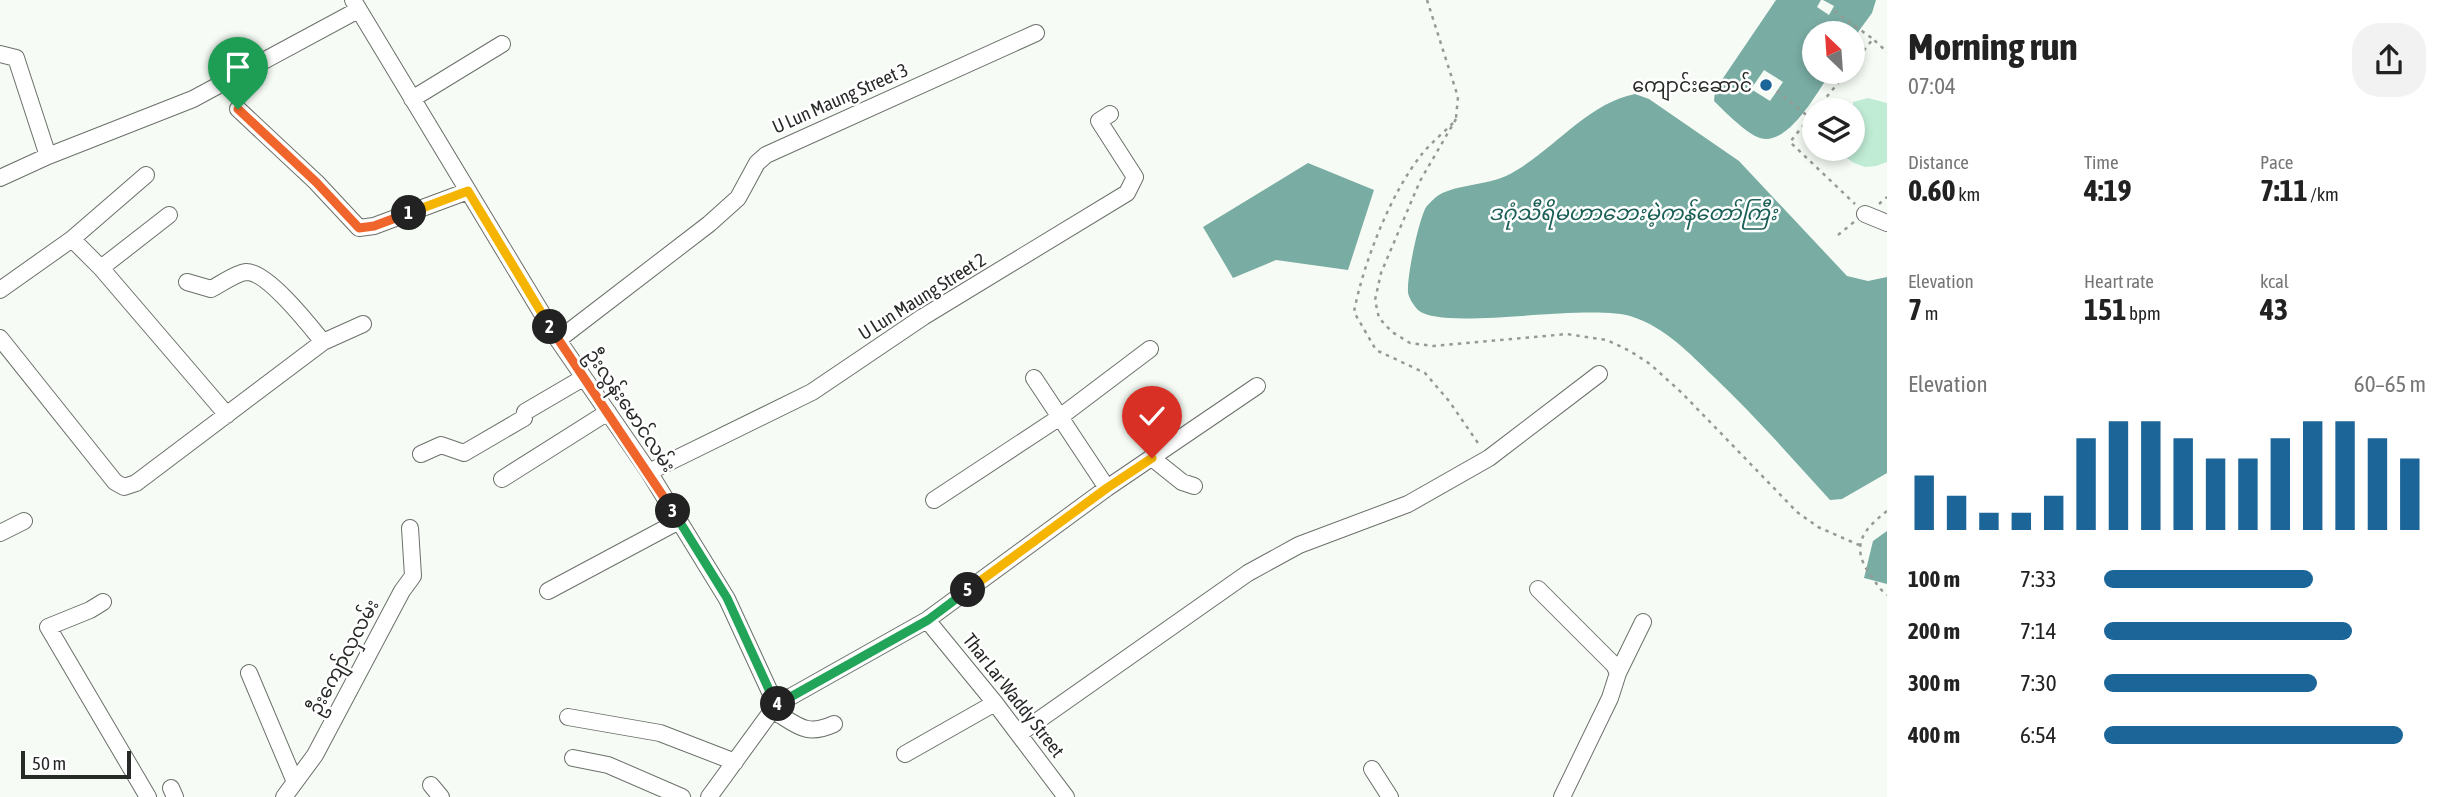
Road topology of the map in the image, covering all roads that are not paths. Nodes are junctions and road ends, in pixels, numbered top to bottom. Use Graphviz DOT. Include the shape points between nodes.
graph roads {
  1 [pos="356,5"];
  2 [pos="1036,33"];
  3 [pos="502,44"];
  4 [pos="0,54"];
  5 [pos="412,99"];
  6 [pos="238,109"];
  7 [pos="1110,114"];
  8 [pos="48,156"];
  9 [pos="146,175"];
  10 [pos="0,178"];
  11 [pos="468,191"];
  12 [pos="1866,214"];
  13 [pos="169,215"];
  14 [pos="1887,223"];
  15 [pos="72,239"];
  16 [pos="101,268"];
  17 [pos="187,282"];
  18 [pos="0,290"];
  19 [pos="363,324"];
  20 [pos="0,338"];
  21 [pos="558,340"];
  22 [pos="323,342"];
  23 [pos="1150,349"];
  24 [pos="1599,374"];
  25 [pos="583,378"];
  26 [pos="1034,378"];
  27 [pos="1258,386"];
  28 [pos="608,412"];
  29 [pos="227,415"];
  30 [pos="1060,417"];
  31 [pos="421,454"];
  32 [pos="1152,458"];
  33 [pos="649,472"];
  34 [pos="502,479"];
  35 [pos="1194,486"];
  36 [pos="1107,488"];
  37 [pos="934,500"];
  38 [pos="24,521"];
  39 [pos="679,521"];
  40 [pos="410,528"];
  41 [pos="0,533"];
  42 [pos="1538,589"];
  43 [pos="548,591"];
  44 [pos="103,602"];
  45 [pos="928,620"];
  46 [pos="1643,622"];
  47 [pos="249,673"];
  48 [pos="1618,673"];
  49 [pos="995,703"];
  50 [pos="774,708"];
  51 [pos="568,717"];
  52 [pos="834,724"];
  53 [pos="1019,734"];
  54 [pos="905,754"];
  55 [pos="573,758"];
  56 [pos="735,761"];
  57 [pos="1372,769"];
  58 [pos="295,782"];
  59 [pos="148,797"];
  60 [pos="284,797"];
  61 [pos="681,797"];
  62 [pos="709,797"];
  63 [pos="1066,797"];
  64 [pos="1390,797"];
  65 [pos="1562,797"];
  1 -- 5 [label="street, ဦးလွန်းမောင်လမ်း"];
  1 -- 8 [label="street" via="193,99"];
  2 -- 21 [label="street, U Lun Maung Street 3" via="766,155 738,198 709,224"];
  3 -- 5 [label="street"];
  4 -- 8 [label="street" via="16,58"];
  5 -- 11 [label="street, ဦးလွန်းမောင်လမ်း"];
  6 -- 11 [label="street" via="359,228"];
  7 -- 33 [label="street, U Lun Maung Street 2" via="1099,121 1135,177 1127,193 923,317 812,392"];
  8 -- 10 [label="street"];
  9 -- 15 [label="street"];
  11 -- 21 [label="street, ဦးလွန်းမောင်လမ်း"];
  12 -- 14 [label="street"];
  13 -- 16 [label="street"];
  15 -- 16 [label="street"];
  15 -- 18 [label="street"];
  16 -- 29 [label="street"];
  17 -- 22 [label="street" via="211,289 246,272 257,275 288,300"];
  19 -- 22 [label="street"];
  20 -- 29 [label="street" via="124,488"];
  21 -- 25 [label="street, ဦးလွန်းမောင်လမ်း"];
  22 -- 29 [label="street"];
  23 -- 30 [label="street"];
  24 -- 53 [label="street" via="1489,458 1408,504 1299,545 1248,573"];
  25 -- 28 [label="street, ဦးလွန်းမောင်လမ်း"];
  25 -- 31 [label="street" via="464,453 441,445"];
  26 -- 30 [label="street"];
  27 -- 32 [label="street"];
  28 -- 33 [label="street, ဦးလွန်းမောင်လမ်း"];
  28 -- 34 [label="street"];
  30 -- 36 [label="street"];
  30 -- 37 [label="street"];
  32 -- 35 [label="street"];
  32 -- 36 [label="street"];
  33 -- 39 [label="street, ဦးလွန်းမောင်လမ်း"];
  36 -- 45 [label="street"];
  38 -- 41 [label="street"];
  39 -- 43 [label="street"];
  39 -- 50 [label="street, ဦးလွန်းမောင်လမ်း" via="727,598"];
  40 -- 58 [label="street, ဦးကျော်လှလမ်း" via="413,576 315,755"];
  42 -- 48 [label="street"];
  44 -- 59 [label="street" via="48,627"];
  45 -- 49 [label="street, Thar Lar Waddy Street"];
  45 -- 50 [label="street"];
  46 -- 48 [label="street"];
  47 -- 58 [label="street"];
  48 -- 65 [label="street"];
  49 -- 53 [label="street, Thar Lar Waddy Street"];
  49 -- 54 [label="street"];
  50 -- 52 [label="street" via="810,732"];
  50 -- 56 [label="street"];
  51 -- 56 [label="street" via="660,733"];
  53 -- 63 [label="street, Thar Lar Waddy Street"];
  55 -- 61 [label="street" via="608,765"];
  56 -- 62 [label="street"];
  57 -- 64 [label="street"];
  58 -- 60 [label="street, ဦးကျော်လှလမ်း"];
}
